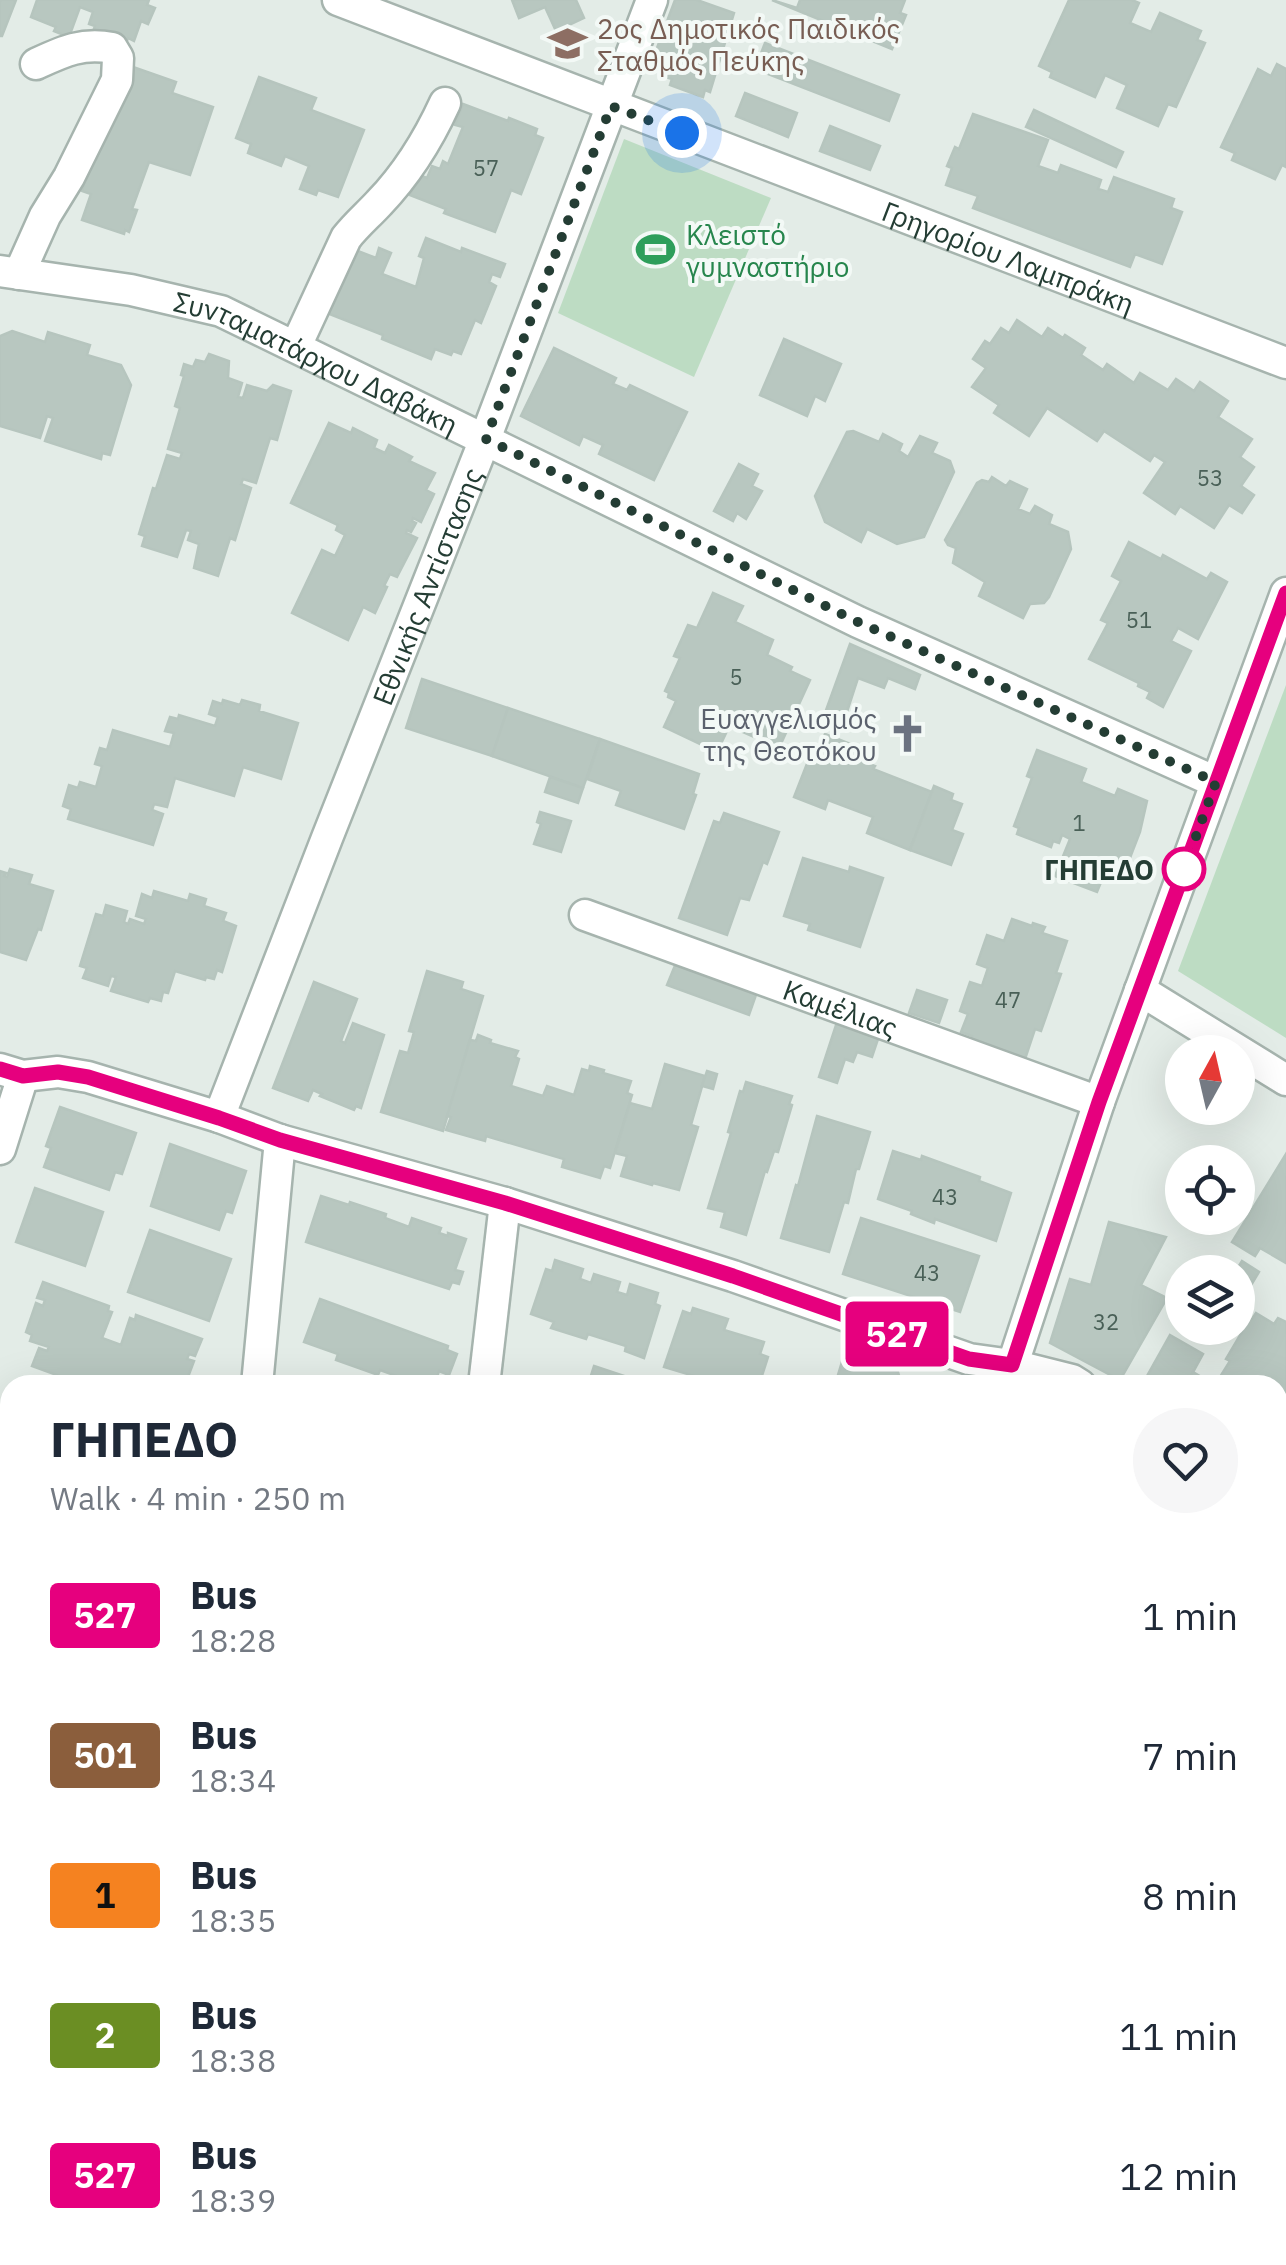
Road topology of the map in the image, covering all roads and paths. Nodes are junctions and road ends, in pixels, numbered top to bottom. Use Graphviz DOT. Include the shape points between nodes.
graph roads {
  1 [pos="338,0"];
  2 [pos="652,0"];
  3 [pos="408,13"];
  4 [pos="36,64"];
  5 [pos="445,104"];
  6 [pos="611,106"];
  7 [pos="10,272"];
  8 [pos="296,346"];
  9 [pos="1286,363"];
  10 [pos="486,439"];
  11 [pos="1286,593"];
  12 [pos="1216,782"];
  13 [pos="585,915"];
  14 [pos="1140,990"];
  15 [pos="12,1073"];
  16 [pos="1286,1080"];
  17 [pos="1099,1102"];
  18 [pos="219,1118"];
  19 [pos="280,1140"];
  20 [pos="0,1148"];
  21 [pos="505,1203"];
  22 [pos="265,1375"];
  23 [pos="485,1375"];
  24 [pos="1009,1375"];
  1 -- 3 [label="street, Γρηγορίου Λαμπράκη"];
  2 -- 6 [label="street, Εθνικής Αντίστασης"];
  3 -- 6 [label="street, Γρηγορίου Λαμπράκη"];
  4 -- 7 [label="street" via="69,48 96,45 112,48 118,58 116,80 70,177"];
  5 -- 8 [label="street" via="404,174 346,238"];
  6 -- 9 [label="street, Γρηγορίου Λαμπράκη"];
  6 -- 10 [label="street, Εθνικής Αντίστασης"];
  7 -- 8 [label="street, Συνταματάρχου Δαβάκη" via="221,310"];
  8 -- 10 [label="street, Συνταματάρχου Δαβάκη"];
  10 -- 12 [label="street, Συνταματάρχου Δαβάκη" via="858,622"];
  10 -- 18 [label="street, Εθνικής Αντίστασης"];
  11 -- 12 [label="street"];
  12 -- 14 [label="street"];
  13 -- 17 [label="street, Καμέλιας"];
  14 -- 16 [label="street"];
  14 -- 17 [label="street"];
  15 -- 18 [label="street" via="88,1077"];
  15 -- 20 [label="street"];
  17 -- 24 [label="street"];
  18 -- 19 [label="street"];
  19 -- 21 [label="street"];
  19 -- 22 [label="street"];
  21 -- 23 [label="street"];
  21 -- 24 [label="street"];
}
